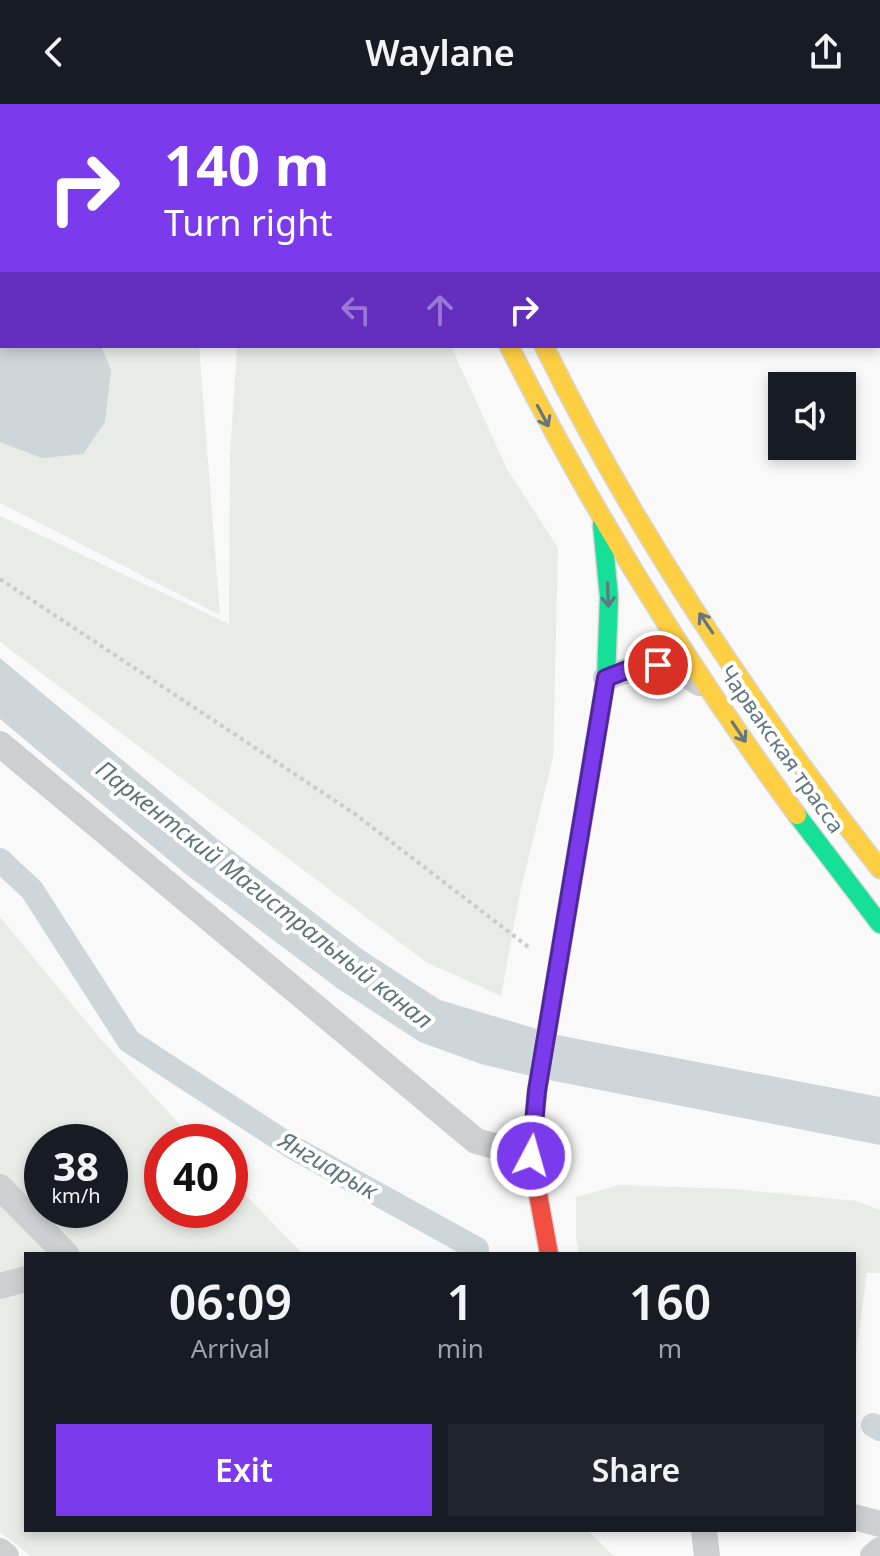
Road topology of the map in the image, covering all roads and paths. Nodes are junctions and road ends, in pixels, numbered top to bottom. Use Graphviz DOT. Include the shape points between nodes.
graph roads {
  1 [pos="510,348"];
  2 [pos="545,348"];
  3 [pos="601,517"];
  4 [pos="0,579"];
  5 [pos="606,678"];
  6 [pos="712,693"];
  7 [pos="0,744"];
  8 [pos="880,869"];
  9 [pos="880,924"];
  10 [pos="559,961"];
  11 [pos="531,1156"];
  12 [pos="0,1187"];
  13 [pos="64,1252"];
  14 [pos="549,1252"];
  15 [pos="24,1280"];
  16 [pos="0,1286"];
  17 [pos="856,1518"];
  18 [pos="880,1524"];
  19 [pos="704,1532"];
  20 [pos="880,1550"];
  21 [pos="0,1551"];
  22 [pos="6,1556"];
  23 [pos="707,1556"];
  24 [pos="873,1556"];
  1 -- 3 [label="main road, Чарвакская трасса, one-way"];
  8 -- 2 [label="main road, Чарвакская трасса, one-way" via="695,607 606,463"];
  3 -- 5 [label="main road, one-way" via="609,597"];
  3 -- 6 [label="main road, Чарвакская трасса"];
  4 -- 10 [label="path" via="355,814 528,948"];
  5 -- 6 [label="street" via="658,665 685,673"];
  5 -- 10 [label="main road"];
  6 -- 9 [label="main road, Чарвакская трасса, one-way"];
  7 -- 11 [label="street" via="476,1141"];
  10 -- 11 [label="main road"];
  11 -- 14 [label="main road"];
  12 -- 13 [label="street"];
  15 -- 16 [label="street"];
  17 -- 18 [label="street"];
  19 -- 23 [label="street"];
  20 -- 24 [label="street"];
  21 -- 22 [label="street"];
}
